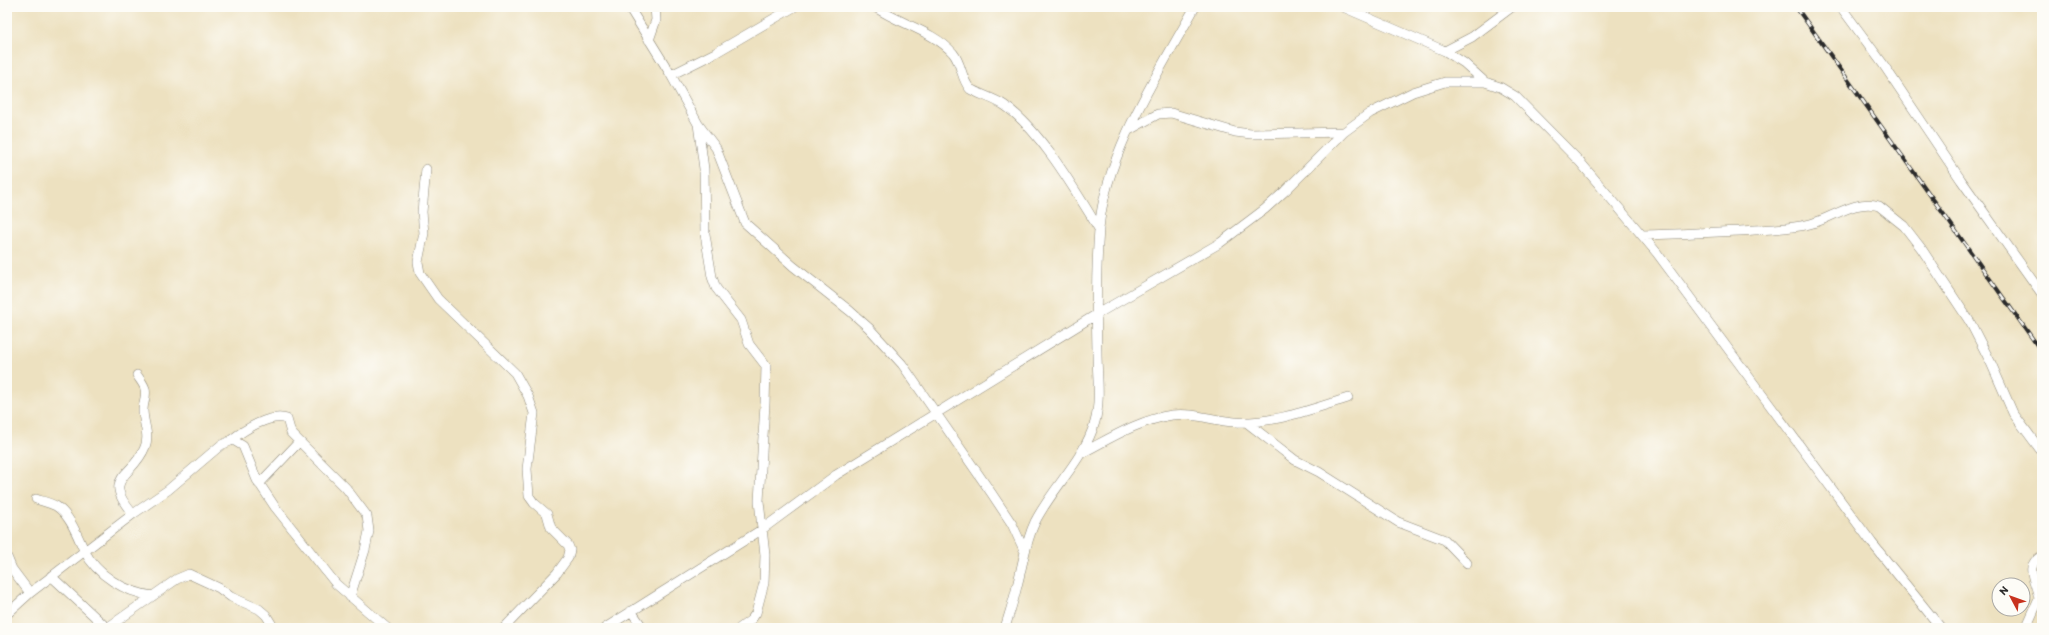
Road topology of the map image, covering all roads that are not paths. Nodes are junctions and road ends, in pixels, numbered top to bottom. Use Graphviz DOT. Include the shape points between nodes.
graph roads {
  1 [pos="630,7"];
  2 [pos="655,7"];
  3 [pos="794,7"];
  4 [pos="876,7"];
  5 [pos="1195,7"];
  6 [pos="1343,7"];
  7 [pos="1512,7"];
  8 [pos="1841,7"];
  9 [pos="649,40"];
  10 [pos="1445,51"];
  11 [pos="671,75"];
  12 [pos="1486,82"];
  13 [pos="698,124"];
  14 [pos="1129,130"];
  15 [pos="1344,132"];
  16 [pos="426,169"];
  17 [pos="1099,229"];
  18 [pos="1642,235"];
  19 [pos="2042,294"];
  20 [pos="1097,314"];
  21 [pos="138,375"];
  22 [pos="1348,398"];
  23 [pos="936,413"];
  24 [pos="1246,422"];
  25 [pos="231,440"];
  26 [pos="299,442"];
  27 [pos="2042,452"];
  28 [pos="1079,454"];
  29 [pos="259,484"];
  30 [pos="36,499"];
  31 [pos="133,514"];
  32 [pos="761,530"];
  33 [pos="1024,550"];
  34 [pos="85,551"];
  35 [pos="2042,556"];
  36 [pos="7,557"];
  37 [pos="1467,563"];
  38 [pos="52,576"];
  39 [pos="30,593"];
  40 [pos="153,596"];
  41 [pos="350,597"];
  42 [pos="631,611"];
  43 [pos="7,614"];
  44 [pos="753,624"];
  45 [pos="107,628"];
  46 [pos="274,628"];
  47 [pos="387,628"];
  48 [pos="504,628"];
  49 [pos="605,628"];
  50 [pos="643,628"];
  51 [pos="740,628"];
  52 [pos="1005,628"];
  53 [pos="1941,628"];
  54 [pos="2026,628"];
  1 -- 9 [label="street"];
  2 -- 9 [label="street" via="656,20"];
  3 -- 11 [label="street" via="715,53"];
  4 -- 17 [label="street" via="943,44 959,62 966,85 970,89 1004,106 1025,124 1067,178"];
  5 -- 14 [label="street"];
  6 -- 10 [label="street"];
  7 -- 10 [label="street" via="1472,37"];
  8 -- 19 [label="street"];
  9 -- 11 [label="street"];
  10 -- 12 [label="street"];
  11 -- 13 [label="street"];
  12 -- 15 [label="street" via="1445,82 1413,92 1370,113"];
  12 -- 18 [label="street" via="1515,96 1580,162"];
  13 -- 23 [label="street" via="716,148 745,223 778,254 838,300 869,328 902,364"];
  13 -- 32 [label="street" via="704,169 705,234 712,277 716,288 741,320 749,344 762,360 766,370 759,474"];
  14 -- 15 [label="street" via="1158,114 1171,113 1235,132 1251,134"];
  14 -- 17 [label="street" via="1112,166"];
  15 -- 20 [label="street" via="1285,191 1220,243"];
  16 -- 48 [label="street" via="422,212 424,232 418,262 420,273 438,299 515,373 528,396 534,413 527,469 529,496 547,514 551,528 570,550 568,558 553,578"];
  17 -- 20 [label="street"];
  18 -- 27 [label="street" via="1791,227 1821,222 1857,206 1879,206 1904,226 1921,248 1970,322 2013,413"];
  18 -- 53 [label="street" via="1872,543"];
  20 -- 23 [label="street"];
  20 -- 28 [label="street" via="1097,410 1089,436"];
  21 -- 31 [label="street" via="145,391 143,411 146,445 121,477 119,489 121,500"];
  22 -- 24 [label="street" via="1294,414"];
  23 -- 32 [label="street" via="836,475"];
  23 -- 33 [label="street" via="1012,524"];
  24 -- 28 [label="street" via="1184,413 1171,415 1135,426"];
  24 -- 37 [label="street" via="1295,460 1319,472 1398,522 1445,540"];
  25 -- 26 [label="street" via="270,419 284,418 289,421 290,432"];
  25 -- 29 [label="street" via="243,446"];
  25 -- 31 [label="street" via="221,445 168,490"];
  26 -- 29 [label="street"];
  26 -- 41 [label="street" via="346,488 367,516 369,531"];
  28 -- 33 [label="street" via="1043,508"];
  29 -- 41 [label="street" via="336,584"];
  30 -- 34 [label="street" via="59,509 71,524"];
  31 -- 34 [label="street"];
  32 -- 42 [label="street"];
  32 -- 44 [label="street" via="765,555 764,583"];
  33 -- 52 [label="street"];
  34 -- 38 [label="street"];
  34 -- 40 [label="street" via="119,586 132,592"];
  35 -- 54 [label="street" via="2034,561 2031,567 2039,598"];
  36 -- 39 [label="street" via="12,569"];
  38 -- 39 [label="street"];
  38 -- 45 [label="street"];
  39 -- 43 [label="street"];
  40 -- 45 [label="street"];
  40 -- 46 [label="street" via="183,575 193,574 231,597 259,609"];
  41 -- 47 [label="street"];
  42 -- 49 [label="street"];
  42 -- 50 [label="street"];
  44 -- 51 [label="street"];
}
